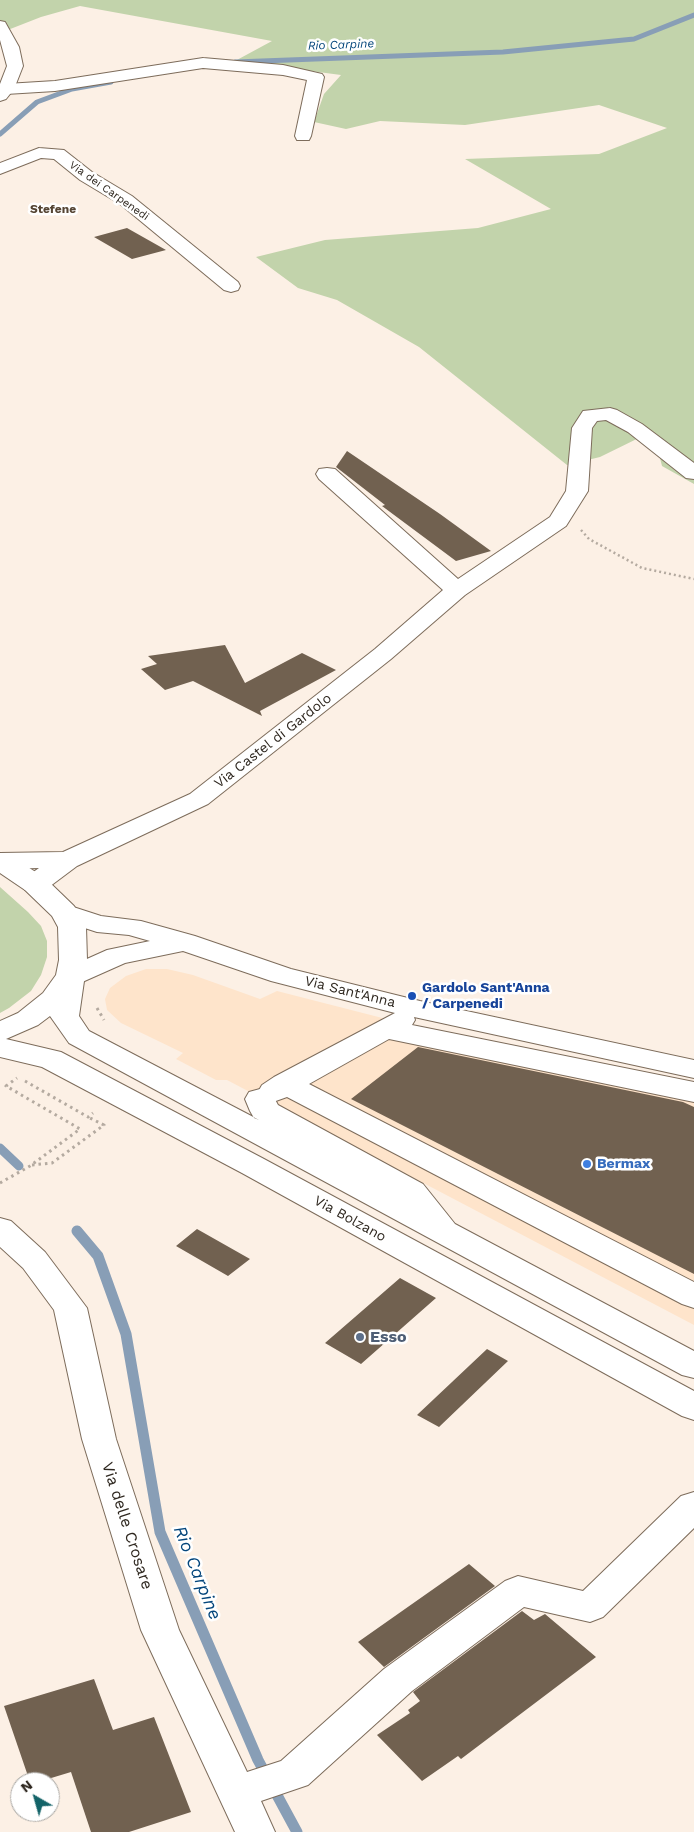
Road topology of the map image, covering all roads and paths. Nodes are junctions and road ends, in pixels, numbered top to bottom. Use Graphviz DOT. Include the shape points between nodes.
graph roads {
  1 [pos="0,25"];
  2 [pos="3,93"];
  3 [pos="303,136"];
  4 [pos="0,169"];
  5 [pos="231,286"];
  6 [pos="694,473"];
  7 [pos="327,474"];
  8 [pos="564,511"];
  9 [pos="694,579"];
  10 [pos="457,590"];
  11 [pos="68,860"];
  12 [pos="0,861"];
  13 [pos="35,884"];
  14 [pos="64,912"];
  15 [pos="185,942"];
  16 [pos="70,977"];
  17 [pos="98,999"];
  18 [pos="420,1010"];
  19 [pos="106,1023"];
  20 [pos="386,1029"];
  21 [pos="0,1032"];
  22 [pos="0,1047"];
  23 [pos="694,1069"];
  24 [pos="273,1092"];
  25 [pos="694,1092"];
  26 [pos="99,1108"];
  27 [pos="88,1117"];
  28 [pos="30,1166"];
  29 [pos="0,1183"];
  30 [pos="0,1229"];
  31 [pos="448,1235"];
  32 [pos="694,1296"];
  33 [pos="694,1366"];
  34 [pos="694,1407"];
  35 [pos="694,1506"];
  36 [pos="244,1790"];
  37 [pos="255,1832"];
  1 -- 2 [label="street" via="11,47 15,66"];
  2 -- 3 [label="street" via="212,66 283,70 316,78"];
  4 -- 5 [label="street, Via dei Carpenedi" via="39,153 58,154 86,176 126,200"];
  6 -- 8 [label="street, Via Castel di Gardolo" via="635,428 610,414 590,415 582,428 577,491"];
  7 -- 10 [label="street"];
  8 -- 9 [label="path" via="589,539 642,568"];
  8 -- 10 [label="street, Via Castel di Gardolo" via="558,521"];
  10 -- 11 [label="street, Via Castel di Gardolo" via="383,654 199,799"];
  11 -- 12 [label="street, Via Castel di Gardolo"];
  11 -- 13 [label="street, Via Castel di Gardolo"];
  12 -- 13 [label="street"];
  13 -- 14 [label="street"];
  14 -- 15 [label="street, Via Sant'Anna" via="98,924 131,927"];
  14 -- 16 [label="street" via="72,927"];
  15 -- 16 [label="street" via="117,956"];
  15 -- 18 [label="street, Via Sant'Anna" via="281,975"];
  16 -- 21 [label="street" via="53,1000 28,1019"];
  16 -- 31 [label="street" via="64,1016 78,1037"];
  17 -- 19 [label="path" via="97,1008"];
  18 -- 20 [label="street"];
  18 -- 23 [label="street, Via Sant'Anna"];
  20 -- 24 [label="street"];
  20 -- 25 [label="street"];
  22 -- 34 [label="street, Via Bolzano" via="52,1059"];
  24 -- 31 [label="street" via="265,1111 412,1191"];
  24 -- 32 [label="street"];
  26 -- 27 [label="path"];
  27 -- 28 [label="path" via="104,1125 52,1163"];
  27 -- 28 [label="path" via="18,1077 6,1086 80,1129"];
  28 -- 29 [label="path"];
  30 -- 36 [label="street, Via delle Crosare" via="34,1260 70,1308 99,1439 160,1630"];
  31 -- 33 [label="street"];
  35 -- 36 [label="street" via="590,1607 518,1592 398,1680 294,1773"];
  36 -- 37 [label="street, Via delle Crosare"];
}
